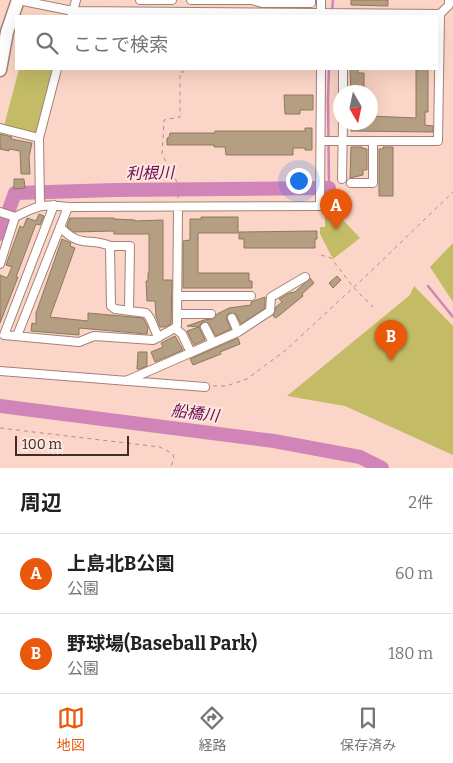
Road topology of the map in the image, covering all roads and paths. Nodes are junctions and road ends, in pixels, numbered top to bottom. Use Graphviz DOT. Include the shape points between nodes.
graph roads {
  1 [pos="18,0"];
  2 [pos="76,0"];
  3 [pos="140,0"];
  4 [pos="172,0"];
  5 [pos="191,0"];
  6 [pos="311,0"];
  7 [pos="321,0"];
  8 [pos="450,6"];
  9 [pos="172,13"];
  10 [pos="191,13"];
  11 [pos="72,14"];
  12 [pos="321,15"];
  13 [pos="390,15"];
  14 [pos="439,19"];
  15 [pos="2,56"];
  16 [pos="0,70"];
  17 [pos="58,70"];
  18 [pos="184,70"];
  19 [pos="321,70"];
  20 [pos="343,70"];
  21 [pos="343,85"];
  22 [pos="0,128"];
  23 [pos="343,130"];
  24 [pos="39,138"];
  25 [pos="321,141"];
  26 [pos="343,141"];
  27 [pos="373,141"];
  28 [pos="342,179"];
  29 [pos="351,183"];
  30 [pos="453,192"];
  31 [pos="178,197"];
  32 [pos="40,202"];
  33 [pos="54,205"];
  34 [pos="178,206"];
  35 [pos="68,207"];
  36 [pos="0,212"];
  37 [pos="13,217"];
  38 [pos="60,227"];
  39 [pos="110,246"];
  40 [pos="322,255"];
  41 [pos="0,264"];
  42 [pos="305,277"];
  43 [pos="354,288"];
  44 [pos="177,296"];
  45 [pos="251,296"];
  46 [pos="373,307"];
  47 [pos="129,311"];
  48 [pos="177,314"];
  49 [pos="211,314"];
  50 [pos="232,318"];
  51 [pos="205,327"];
  52 [pos="175,328"];
  53 [pos="238,332"];
  54 [pos="18,336"];
  55 [pos="159,337"];
  56 [pos="213,343"];
  57 [pos="191,353"];
  58 [pos="0,371"];
  59 [pos="126,381"];
  60 [pos="205,387"];
  61 [pos="0,428"];
  62 [pos="170,468"];
  1 -- 11 [label="street"];
  1 -- 15 [label="main road"];
  2 -- 11 [label="street"];
  3 -- 4 [label="street"];
  4 -- 9 [label="street"];
  5 -- 6 [label="street" via="311,3"];
  5 -- 10 [label="street"];
  7 -- 12 [label="street"];
  8 -- 14 [label="street"];
  9 -- 10 [label="street"];
  9 -- 11 [label="street"];
  10 -- 12 [label="street"];
  12 -- 13 [label="street"];
  14 -- 27 [label="street" via="438,141"];
  15 -- 16 [label="main road"];
  17 -- 24 [label="street"];
  18 -- 31 [label="path" via="180,72 180,117 164,120 162,154 178,184"];
  19 -- 25 [label="street"];
  20 -- 21 [label="street"];
  22 -- 24 [label="street"];
  23 -- 26 [label="street"];
  24 -- 32 [label="street"];
  25 -- 26 [label="street"];
  25 -- 34 [label="street" via="320,206"];
  26 -- 27 [label="street"];
  26 -- 28 [label="street"];
  27 -- 29 [label="street" via="373,183"];
  30 -- 43 [label="path"];
  32 -- 33 [label="street"];
  32 -- 37 [label="street"];
  33 -- 35 [label="street"];
  33 -- 54 [label="street" via="4,335"];
  34 -- 35 [label="street"];
  34 -- 44 [label="street"];
  35 -- 38 [label="street"];
  36 -- 37 [label="street"];
  37 -- 41 [label="street"];
  38 -- 39 [label="street" via="81,242"];
  38 -- 54 [label="street"];
  39 -- 47 [label="street" via="111,306"];
  39 -- 47 [label="street" via="130,246"];
  40 -- 43 [label="path" via="331,258"];
  42 -- 53 [label="street" via="271,297 270,311"];
  43 -- 46 [label="path"];
  43 -- 60 [label="path" via="286,350 248,379 226,386"];
  44 -- 45 [label="street"];
  44 -- 48 [label="street"];
  47 -- 55 [label="street" via="146,313 152,318 154,331"];
  48 -- 49 [label="street"];
  48 -- 52 [label="street"];
  50 -- 53 [label="street"];
  51 -- 56 [label="street"];
  52 -- 55 [label="street"];
  52 -- 57 [label="street" via="182,334"];
  53 -- 56 [label="street"];
  54 -- 55 [label="street" via="79,342 94,336 154,340"];
  56 -- 57 [label="street"];
  57 -- 59 [label="street"];
  58 -- 59 [label="street"];
  59 -- 60 [label="street"];
  61 -- 62 [label="path" via="160,447 174,454"];
}
